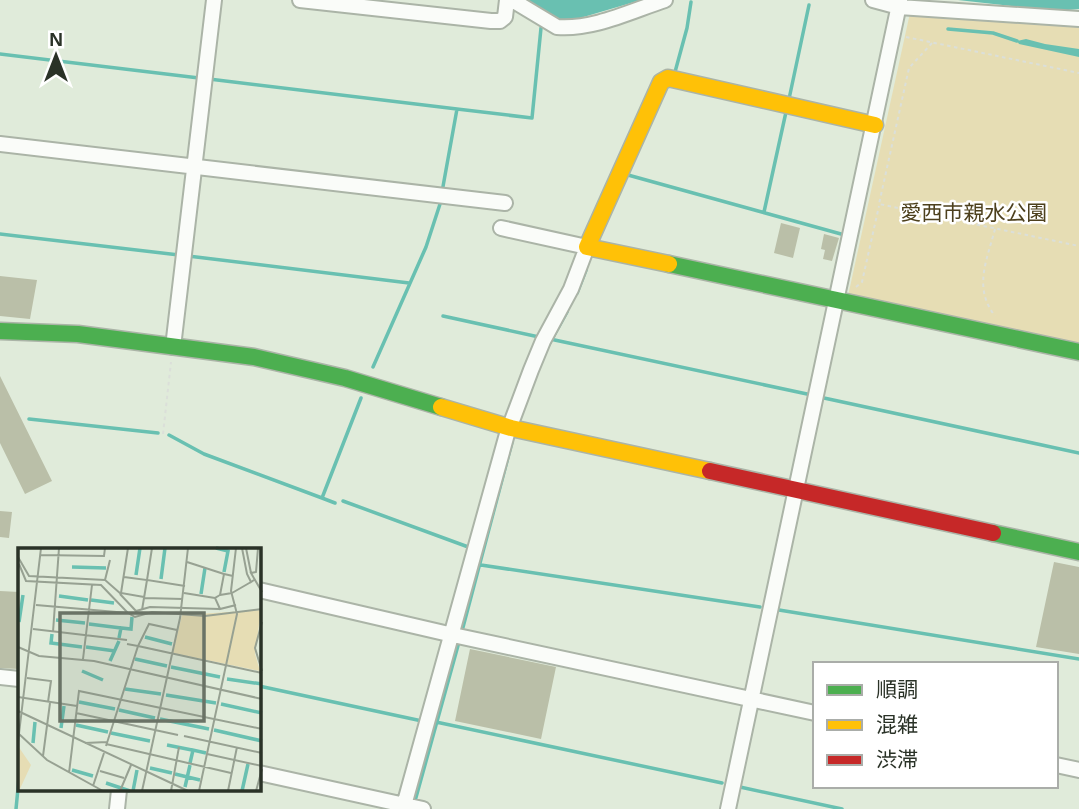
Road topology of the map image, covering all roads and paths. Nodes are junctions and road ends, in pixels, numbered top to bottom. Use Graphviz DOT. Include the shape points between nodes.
graph roads {
  1 [pos="214,0"];
  2 [pos="300,0"];
  3 [pos="509,0"];
  4 [pos="665,0"];
  5 [pos="873,0"];
  6 [pos="900,3"];
  7 [pos="1079,19"];
  8 [pos="894,35"];
  9 [pos="932,43"];
  10 [pos="1079,73"];
  11 [pos="875,125"];
  12 [pos="0,144"];
  13 [pos="195,166"];
  14 [pos="505,203"];
  15 [pos="879,204"];
  16 [pos="501,228"];
  17 [pos="995,229"];
  18 [pos="1079,246"];
  19 [pos="587,247"];
  20 [pos="839,293"];
  21 [pos="996,318"];
  22 [pos="0,331"];
  23 [pos="173,347"];
  24 [pos="1079,352"];
  25 [pos="511,428"];
  26 [pos="163,434"];
  27 [pos="795,491"];
  28 [pos="1079,552"];
  29 [pos="261,590"];
  30 [pos="453,635"];
  31 [pos="0,677"];
  32 [pos="18,679"];
  33 [pos="751,699"];
  34 [pos="813,713"];
  35 [pos="1058,765"];
  36 [pos="1079,770"];
  37 [pos="261,774"];
  38 [pos="404,807"];
  39 [pos="423,809"];
  40 [pos="728,809"];
  1 -- 13 [label="street"];
  2 -- 3 [label="street" via="500,21"];
  3 -- 4 [label="street" via="563,28"];
  5 -- 6 [label="street"];
  6 -- 7 [label="street"];
  6 -- 8 [label="street"];
  8 -- 9 [label="path"];
  8 -- 11 [label="street"];
  9 -- 10 [label="path"];
  9 -- 15 [label="path" via="909,68"];
  11 -- 19 [label="street" via="668,78 661,82"];
  11 -- 20 [label="street"];
  12 -- 13 [label="street"];
  13 -- 14 [label="street"];
  13 -- 23 [label="street"];
  15 -- 17 [label="path"];
  15 -- 20 [label="path" via="862,282"];
  16 -- 19 [label="street"];
  17 -- 18 [label="path"];
  17 -- 21 [label="path" via="982,282 983,296"];
  19 -- 20 [label="street"];
  19 -- 25 [label="street" via="543,341"];
  20 -- 24 [label="street"];
  20 -- 27 [label="street"];
  22 -- 23 [label="street" via="78,334"];
  23 -- 25 [label="street" via="254,357 319,372"];
  23 -- 26 [label="path"];
  25 -- 27 [label="street"];
  25 -- 30 [label="street"];
  27 -- 28 [label="street"];
  27 -- 33 [label="street"];
  29 -- 30 [label="street"];
  30 -- 33 [label="street"];
  30 -- 38 [label="street"];
  31 -- 32 [label="street"];
  33 -- 34 [label="street"];
  33 -- 40 [label="street"];
  35 -- 36 [label="street"];
  37 -- 38 [label="street"];
  38 -- 39 [label="street"];
}
